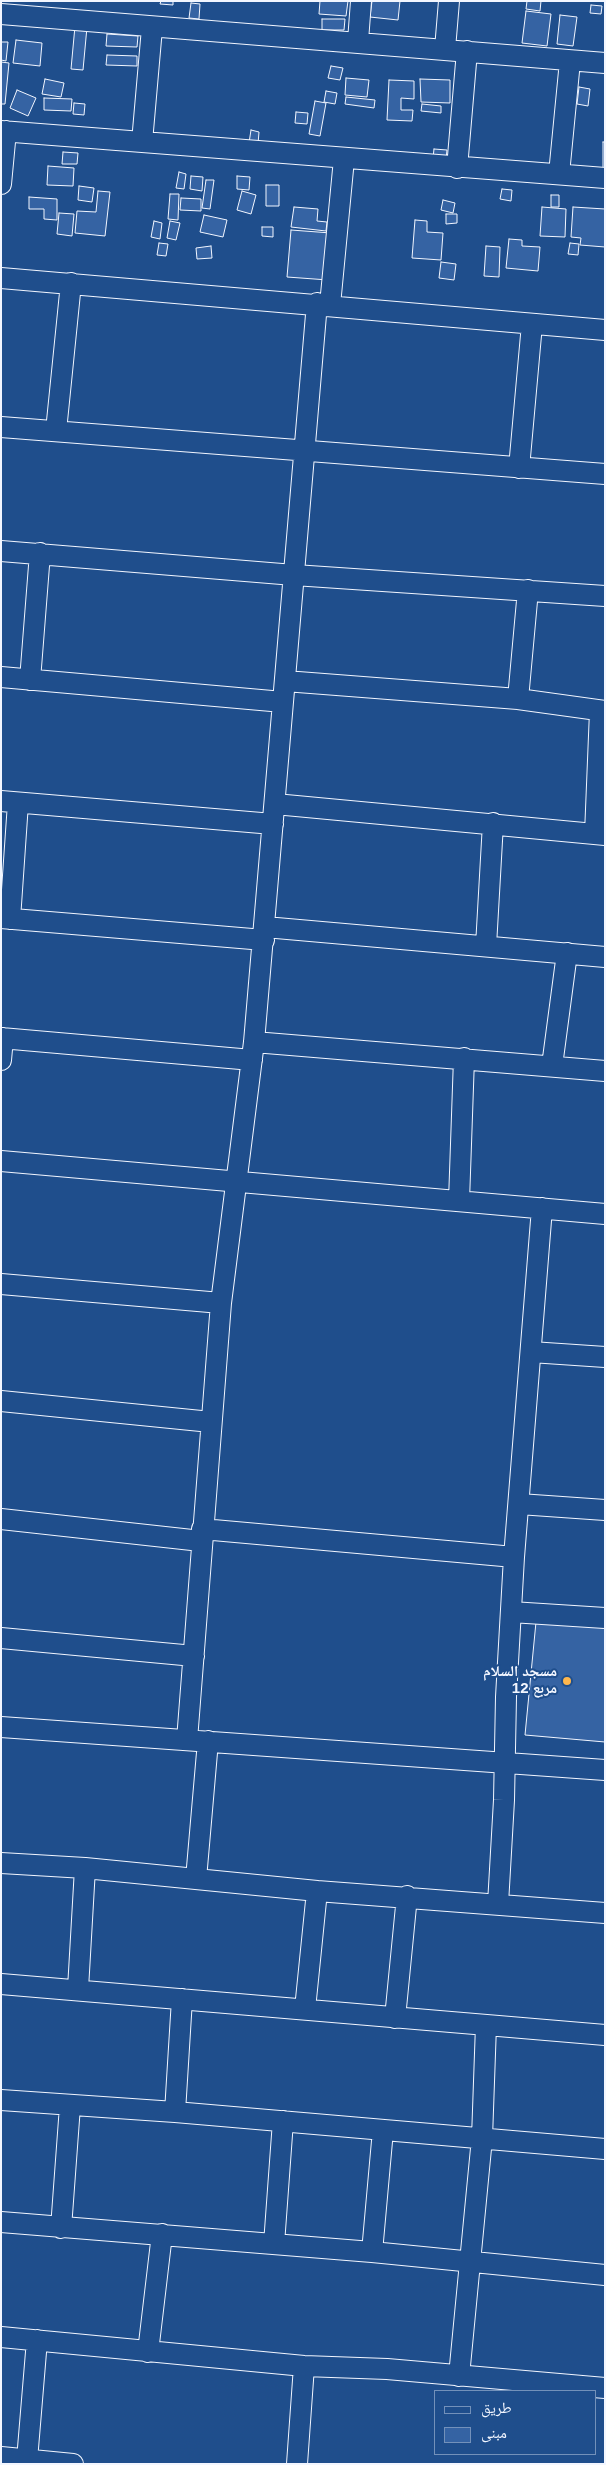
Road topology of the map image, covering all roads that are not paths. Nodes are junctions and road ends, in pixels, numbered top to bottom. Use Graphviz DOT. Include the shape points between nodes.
graph roads {
  1 [pos="361,1"];
  2 [pos="449,1"];
  3 [pos="24,9"];
  4 [pos="1,14"];
  5 [pos="152,28"];
  6 [pos="358,42"];
  7 [pos="445,49"];
  8 [pos="467,51"];
  9 [pos="570,60"];
  10 [pos="605,63"];
  11 [pos="3,131"];
  12 [pos="142,142"];
  13 [pos="344,159"];
  14 [pos="456,168"];
  15 [pos="559,174"];
  16 [pos="605,178"];
  17 [pos="1,184"];
  18 [pos="1,278"];
  19 [pos="71,283"];
  20 [pos="323,304"];
  21 [pos="532,324"];
  22 [pos="605,330"];
  23 [pos="1,427"];
  24 [pos="56,431"];
  25 [pos="304,450"];
  26 [pos="519,468"];
  27 [pos="605,474"];
  28 [pos="1,551"];
  29 [pos="40,553"];
  30 [pos="294,575"];
  31 [pos="528,590"];
  32 [pos="605,596"];
  33 [pos="1,677"];
  34 [pos="30,680"];
  35 [pos="285,681"];
  36 [pos="518,699"];
  37 [pos="283,702"];
  38 [pos="602,711"];
  39 [pos="10,802"];
  40 [pos="275,804"];
  41 [pos="493,823"];
  42 [pos="273,824"];
  43 [pos="600,834"];
  44 [pos="6,919"];
  45 [pos="264,933"];
  46 [pos="486,946"];
  47 [pos="567,953"];
  48 [pos="605,957"];
  49 [pos="2,1038"];
  50 [pos="253,1051"];
  51 [pos="464,1058"];
  52 [pos="1,1060"];
  53 [pos="552,1066"];
  54 [pos="605,1071"];
  55 [pos="1,1160"];
  56 [pos="235,1182"];
  57 [pos="459,1201"];
  58 [pos="542,1208"];
  59 [pos="605,1214"];
  60 [pos="1,1284"];
  61 [pos="221,1303"];
  62 [pos="531,1352"];
  63 [pos="605,1357"];
  64 [pos="1,1401"];
  65 [pos="211,1422"];
  66 [pos="519,1504"];
  67 [pos="605,1510"];
  68 [pos="1,1519"];
  69 [pos="202,1535"];
  70 [pos="514,1557"];
  71 [pos="511,1612"];
  72 [pos="605,1618"];
  73 [pos="1,1638"];
  74 [pos="194,1656"];
  75 [pos="1,1727"];
  76 [pos="187,1740"];
  77 [pos="208,1740"];
  78 [pos="503,1761"];
  79 [pos="605,1770"];
  80 [pos="2,1863"];
  81 [pos="86,1868"];
  82 [pos="1,1869"];
  83 [pos="196,1879"];
  84 [pos="317,1891"];
  85 [pos="407,1896"];
  86 [pos="498,1904"];
  87 [pos="605,1913"];
  88 [pos="1,1984"];
  89 [pos="78,1989"];
  90 [pos="182,1999"];
  91 [pos="305,2009"];
  92 [pos="395,2018"];
  93 [pos="486,2025"];
  94 [pos="605,2035"];
  95 [pos="1,2100"];
  96 [pos="70,2106"];
  97 [pos="175,2112"];
  98 [pos="283,2121"];
  99 [pos="383,2130"];
  100 [pos="482,2138"];
  101 [pos="605,2148"];
  102 [pos="1,2222"];
  103 [pos="61,2228"];
  104 [pos="162,2234"];
  105 [pos="274,2244"];
  106 [pos="372,2252"];
  107 [pos="470,2264"];
  108 [pos="605,2275"];
  109 [pos="1,2337"];
  110 [pos="37,2340"];
  111 [pos="148,2352"];
  112 [pos="304,2366"];
  113 [pos="459,2376"];
  114 [pos="605,2388"];
  115 [pos="1,2457"];
  116 [pos="27,2460"];
  117 [pos="73,2464"];
  118 [pos="297,2464"];
  1 -- 6 [label="street"];
  2 -- 7 [label="street"];
  3 -- 4 [label="street"];
  3 -- 5 [label="street"];
  5 -- 6 [label="street"];
  5 -- 12 [label="street"];
  6 -- 7 [label="street"];
  7 -- 8 [label="street"];
  8 -- 9 [label="street"];
  8 -- 14 [label="street"];
  9 -- 10 [label="street"];
  9 -- 15 [label="street"];
  11 -- 12 [label="street"];
  11 -- 17 [label="street"];
  12 -- 13 [label="street"];
  13 -- 14 [label="street"];
  13 -- 20 [label="street"];
  14 -- 15 [label="street"];
  15 -- 16 [label="street"];
  18 -- 19 [label="street"];
  19 -- 20 [label="street"];
  19 -- 24 [label="street"];
  20 -- 21 [label="street"];
  20 -- 25 [label="street"];
  21 -- 22 [label="street"];
  21 -- 26 [label="street"];
  23 -- 24 [label="street"];
  24 -- 25 [label="street"];
  25 -- 26 [label="street"];
  25 -- 30 [label="street"];
  26 -- 27 [label="street"];
  28 -- 29 [label="street"];
  29 -- 30 [label="street"];
  29 -- 34 [label="street"];
  30 -- 31 [label="street"];
  30 -- 35 [label="street"];
  31 -- 32 [label="street"];
  31 -- 36 [label="street"];
  33 -- 34 [label="street"];
  34 -- 37 [label="street"];
  35 -- 36 [label="street"];
  35 -- 37 [label="street"];
  36 -- 38 [label="street"];
  37 -- 40 [label="street"];
  38 -- 43 [label="street"];
  39 -- 42 [label="street"];
  39 -- 44 [label="street"];
  40 -- 41 [label="street"];
  40 -- 42 [label="street"];
  41 -- 43 [label="street"];
  41 -- 46 [label="street"];
  42 -- 45 [label="street"];
  44 -- 45 [label="street"];
  45 -- 46 [label="street"];
  45 -- 50 [label="street"];
  46 -- 47 [label="street"];
  47 -- 48 [label="street"];
  47 -- 53 [label="street"];
  49 -- 50 [label="street"];
  49 -- 52 [label="street"];
  50 -- 51 [label="street"];
  50 -- 56 [label="street"];
  51 -- 53 [label="street"];
  51 -- 57 [label="street"];
  53 -- 54 [label="street"];
  55 -- 56 [label="street"];
  56 -- 57 [label="street"];
  56 -- 61 [label="street"];
  57 -- 58 [label="street"];
  58 -- 59 [label="street"];
  58 -- 62 [label="street"];
  60 -- 61 [label="street"];
  61 -- 65 [label="street"];
  62 -- 63 [label="street"];
  62 -- 66 [label="street"];
  64 -- 65 [label="street"];
  65 -- 69 [label="street"];
  66 -- 67 [label="street"];
  66 -- 70 [label="street"];
  68 -- 69 [label="street"];
  69 -- 70 [label="street"];
  69 -- 74 [label="street"];
  70 -- 71 [label="street"];
  71 -- 72 [label="street"];
  71 -- 78 [label="street"];
  73 -- 74 [label="street"];
  74 -- 76 [label="street"];
  75 -- 76 [label="street"];
  76 -- 77 [label="street"];
  77 -- 78 [label="street"];
  77 -- 83 [label="street"];
  78 -- 79 [label="street"];
  78 -- 86 [label="street"];
  80 -- 81 [label="street"];
  80 -- 82 [label="street"];
  81 -- 83 [label="street"];
  81 -- 89 [label="street"];
  83 -- 84 [label="street"];
  84 -- 85 [label="street"];
  84 -- 91 [label="street"];
  85 -- 86 [label="street"];
  85 -- 92 [label="street"];
  86 -- 87 [label="street"];
  88 -- 89 [label="street"];
  89 -- 90 [label="street"];
  90 -- 91 [label="street"];
  90 -- 97 [label="street"];
  91 -- 92 [label="street"];
  92 -- 93 [label="street"];
  93 -- 94 [label="street"];
  93 -- 100 [label="street"];
  95 -- 96 [label="street"];
  96 -- 97 [label="street"];
  96 -- 103 [label="street"];
  97 -- 98 [label="street"];
  98 -- 99 [label="street"];
  98 -- 105 [label="street"];
  99 -- 100 [label="street"];
  99 -- 106 [label="street"];
  100 -- 101 [label="street"];
  100 -- 107 [label="street"];
  102 -- 103 [label="street"];
  103 -- 104 [label="street"];
  104 -- 105 [label="street"];
  104 -- 111 [label="street"];
  105 -- 106 [label="street"];
  106 -- 107 [label="street"];
  107 -- 108 [label="street"];
  107 -- 113 [label="street"];
  109 -- 110 [label="street"];
  110 -- 111 [label="street"];
  110 -- 116 [label="street"];
  111 -- 112 [label="street"];
  112 -- 113 [label="street"];
  112 -- 118 [label="street"];
  113 -- 114 [label="street"];
  115 -- 116 [label="street"];
  116 -- 117 [label="street"];
}
